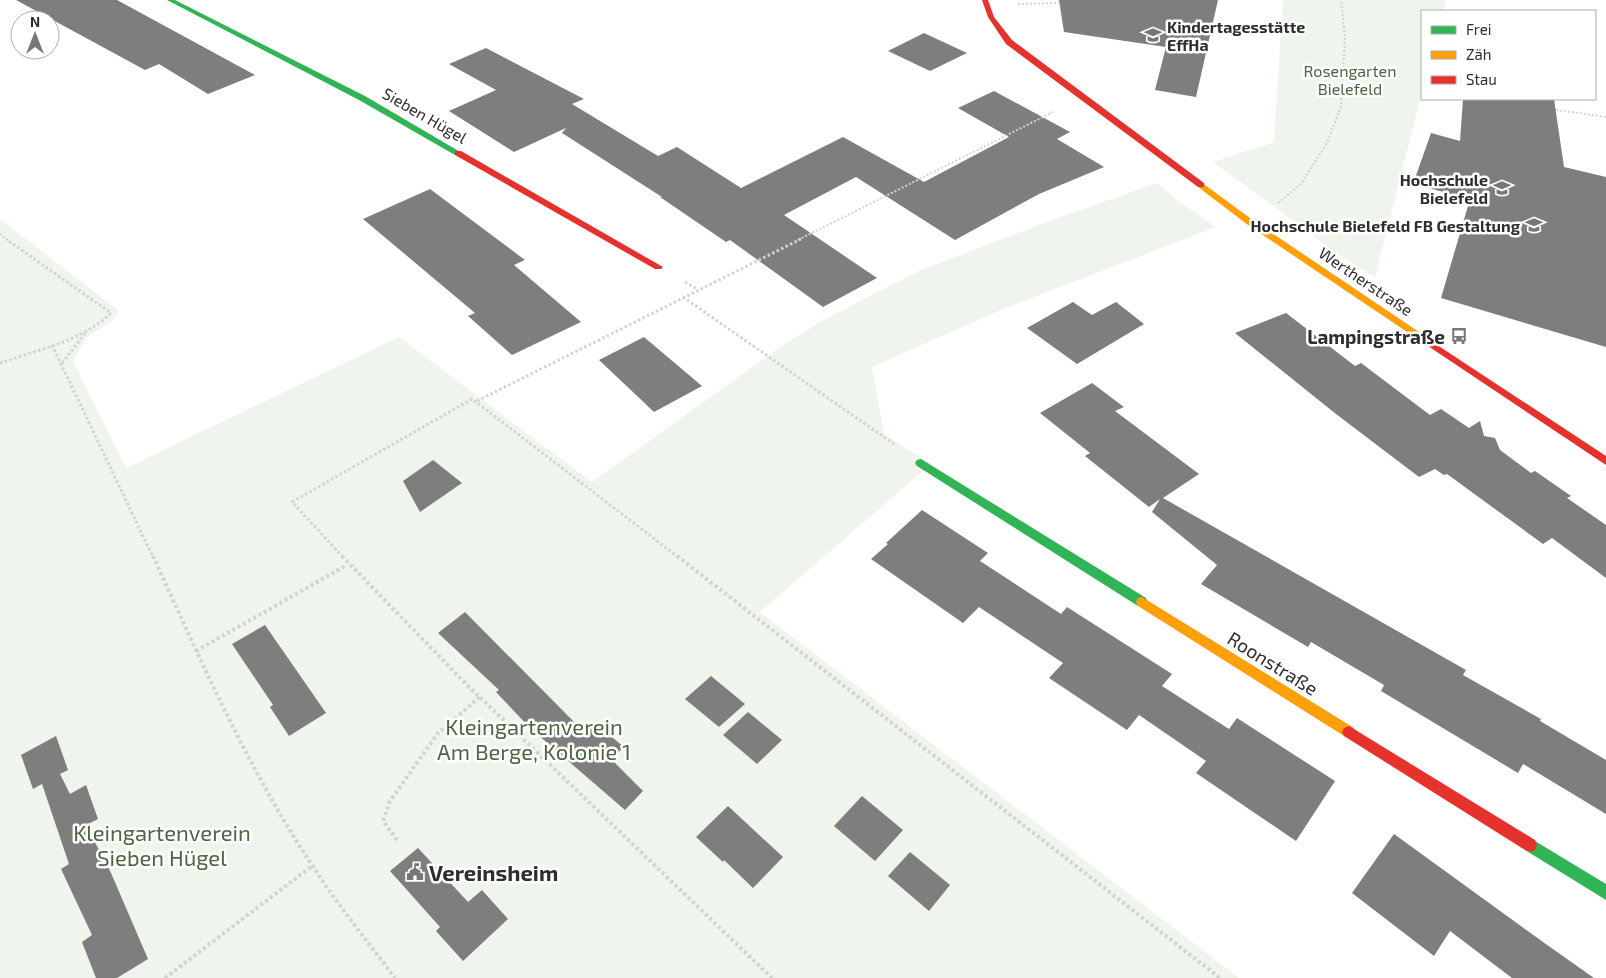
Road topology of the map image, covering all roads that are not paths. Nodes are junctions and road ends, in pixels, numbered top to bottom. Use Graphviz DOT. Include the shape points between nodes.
graph roads {
  1 [pos="170,0"];
  2 [pos="985,2"];
  3 [pos="658,267"];
  4 [pos="1606,461"];
  5 [pos="921,463"];
  6 [pos="1606,893"];
  1 -- 3 [label="street, Sieben Hügel" via="362,98"];
  2 -- 4 [label="street, Wertherstraße" via="995,26 1009,42 1251,223"];
  5 -- 6 [label="street, Roonstraße"];
}
